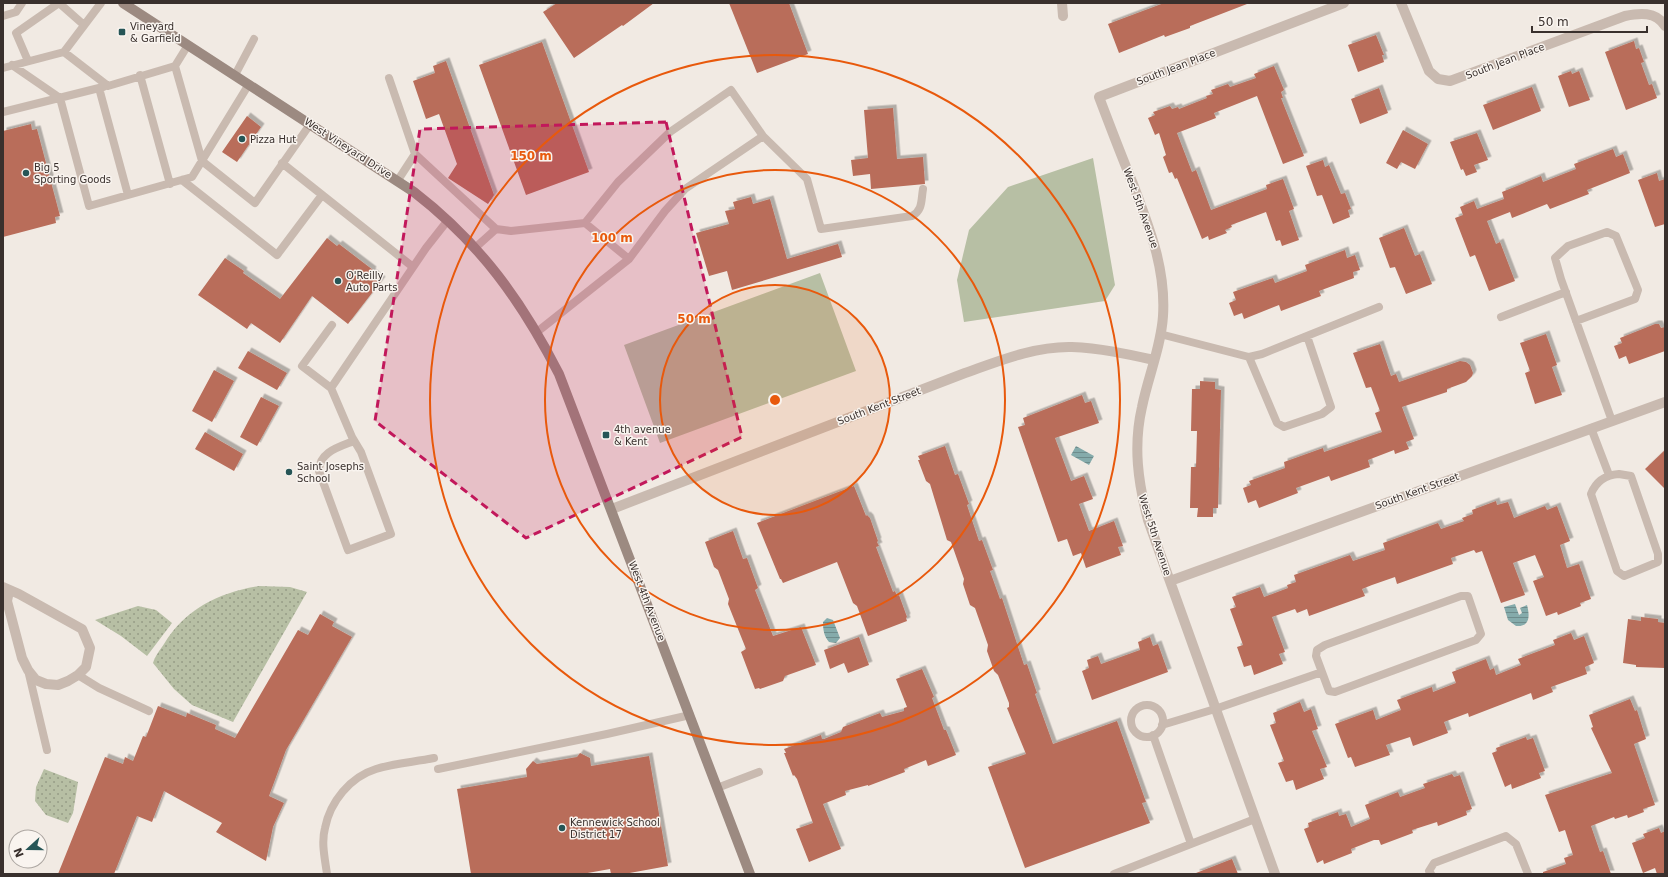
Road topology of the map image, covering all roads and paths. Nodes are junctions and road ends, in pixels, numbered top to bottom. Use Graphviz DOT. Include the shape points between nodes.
graph roads {
  1 [pos="22,3"];
  2 [pos="59,3"];
  3 [pos="101,3"];
  4 [pos="123,3"];
  5 [pos="1062,3"];
  6 [pos="1344,3"];
  7 [pos="1401,3"];
  8 [pos="3,16"];
  9 [pos="1064,16"];
  10 [pos="84,25"];
  11 [pos="1665,26"];
  12 [pos="254,39"];
  13 [pos="188,45"];
  14 [pos="64,52"];
  15 [pos="28,61"];
  16 [pos="12,65"];
  17 [pos="175,66"];
  18 [pos="3,68"];
  19 [pos="140,75"];
  20 [pos="235,75"];
  21 [pos="389,78"];
  22 [pos="249,84"];
  23 [pos="108,86"];
  24 [pos="99,88"];
  25 [pos="1099,97"];
  26 [pos="60,98"];
  27 [pos="3,112"];
  28 [pos="310,124"];
  29 [pos="763,136"];
  30 [pos="415,154"];
  31 [pos="202,162"];
  32 [pos="282,163"];
  33 [pos="182,180"];
  34 [pos="398,180"];
  35 [pos="170,184"];
  36 [pos="922,189"];
  37 [pos="128,195"];
  38 [pos="322,195"];
  39 [pos="448,220"];
  40 [pos="585,223"];
  41 [pos="496,229"];
  42 [pos="476,247"];
  43 [pos="629,259"];
  44 [pos="413,267"];
  45 [pos="1566,292"];
  46 [pos="1379,307"];
  47 [pos="1501,317"];
  48 [pos="1576,321"];
  49 [pos="332,325"];
  50 [pos="537,332"];
  51 [pos="1160,334"];
  52 [pos="1307,336"];
  53 [pos="1249,357"];
  54 [pos="1154,360"];
  55 [pos="331,388"];
  56 [pos="1665,402"];
  57 [pos="1612,421"];
  58 [pos="1591,428"];
  59 [pos="354,441"];
  60 [pos="1609,475"];
  61 [pos="612,509"];
  62 [pos="1170,581"];
  63 [pos="6,589"];
  64 [pos="28,670"];
  65 [pos="1322,672"];
  66 [pos="78,675"];
  67 [pos="1215,709"];
  68 [pos="149,711"];
  69 [pos="690,715"];
  70 [pos="1162,725"];
  71 [pos="1153,735"];
  72 [pos="47,750"];
  73 [pos="434,758"];
  74 [pos="438,769"];
  75 [pos="759,772"];
  76 [pos="717,788"];
  77 [pos="1255,819"];
  78 [pos="1191,844"];
  79 [pos="326,874"];
  80 [pos="750,874"];
  81 [pos="1114,874"];
  82 [pos="1275,874"];
  83 [pos="1431,874"];
  84 [pos="1528,874"];
  1 -- 8 [label="lane" via="16,12"];
  2 -- 10 [label="lane"];
  2 -- 15 [label="lane" via="16,33"];
  3 -- 10 [label="lane"];
  4 -- 13 [label="main road, West Vineyard Drive"];
  5 -- 9 [label="street"];
  6 -- 25 [label="street, South Jean Place"];
  7 -- 11 [label="street, South Jean Place" via="1429,71 1438,80 1450,81 1640,12 1658,18"];
  10 -- 14 [label="lane"];
  12 -- 20 [label="lane"];
  13 -- 17 [label="lane"];
  13 -- 20 [label="main road, West Vineyard Drive"];
  14 -- 15 [label="lane"];
  14 -- 23 [label="lane"];
  15 -- 16 [label="lane"];
  16 -- 18 [label="lane"];
  16 -- 26 [label="lane"];
  17 -- 19 [label="lane"];
  17 -- 31 [label="lane"];
  19 -- 23 [label="lane"];
  19 -- 35 [label="lane"];
  20 -- 22 [label="main road, West Vineyard Drive"];
  21 -- 30 [label="lane"];
  22 -- 28 [label="main road, West Vineyard Drive"];
  22 -- 31 [label="lane"];
  23 -- 24 [label="lane"];
  24 -- 26 [label="lane"];
  24 -- 37 [label="lane"];
  25 -- 51 [label="street, West 5th Avenue" via="1158,254 1163,296"];
  26 -- 27 [label="lane"];
  26 -- 37 [label="lane" via="89,206"];
  28 -- 32 [label="lane"];
  28 -- 34 [label="main road, West Vineyard Drive"];
  29 -- 36 [label="lane" via="807,179 821,230 912,216 920,208"];
  29 -- 40 [label="lane" via="731,90 670,132 618,182"];
  29 -- 43 [label="lane" via="685,189"];
  30 -- 34 [label="lane"];
  30 -- 41 [label="lane"];
  31 -- 32 [label="lane" via="255,202"];
  31 -- 33 [label="lane" via="192,178"];
  32 -- 38 [label="lane"];
  33 -- 35 [label="lane"];
  33 -- 38 [label="lane" via="276,255"];
  34 -- 39 [label="main road, West Vineyard Drive"];
  35 -- 37 [label="lane"];
  38 -- 44 [label="lane"];
  39 -- 42 [label="main road, West Vineyard Drive"];
  39 -- 44 [label="lane"];
  40 -- 41 [label="lane" via="510,232"];
  40 -- 43 [label="lane"];
  41 -- 42 [label="lane"];
  42 -- 50 [label="main road, West Vineyard Drive" via="504,281"];
  43 -- 50 [label="lane"];
  44 -- 55 [label="lane"];
  45 -- 47 [label="lane"];
  45 -- 48 [label="lane"];
  45 -- 48 [label="lane" via="1555,258 1568,246 1607,232 1616,236 1638,290 1635,299"];
  46 -- 52 [label="lane"];
  48 -- 57 [label="lane"];
  49 -- 55 [label="lane" via="302,366"];
  50 -- 61 [label="main road, West 4th Avenue" via="560,374"];
  51 -- 53 [label="lane"];
  51 -- 54 [label="street, West 5th Avenue"];
  52 -- 53 [label="lane"];
  52 -- 53 [label="lane" via="1331,406 1322,414 1284,427 1277,423"];
  54 -- 61 [label="street, South Kent Street" via="1099,349 1071,347 1020,354"];
  54 -- 62 [label="street, West 5th Avenue" via="1140,415 1137,472 1148,520"];
  55 -- 59 [label="lane"];
  56 -- 57 [label="street, South Kent Street"];
  57 -- 58 [label="street, South Kent Street"];
  58 -- 60 [label="lane"];
  58 -- 62 [label="street, South Kent Street"];
  59 -- 59 [label="lane" via="361,452 392,534 348,550 319,471 319,464 327,454"];
  60 -- 60 [label="lane" via="1631,476 1658,554 1658,562 1624,576 1617,571 1591,494 1594,485"];
  61 -- 69 [label="main road, West 4th Avenue"];
  62 -- 67 [label="street, West 5th Avenue"];
  63 -- 64 [label="street" via="22,658"];
  63 -- 66 [label="street" via="82,629 90,648 86,667"];
  64 -- 66 [label="street" via="36,680 46,684 58,685"];
  64 -- 72 [label="lane"];
  65 -- 65 [label="lane" via="1316,656 1317,650 1325,645 1461,596 1468,596 1481,634 1476,640 1335,692 1329,691"];
  65 -- 67 [label="lane"];
  66 -- 68 [label="lane" via="99,688"];
  67 -- 70 [label="lane"];
  67 -- 77 [label="street, West 5th Avenue"];
  69 -- 74 [label="lane"];
  69 -- 76 [label="main road, West 4th Avenue"];
  70 -- 71 [label="lane"];
  70 -- 71 [label="lane" via="1162,715 1155,707 1145,705 1136,710 1131,719 1134,729 1142,736"];
  71 -- 78 [label="lane"];
  73 -- 79 [label="lane" via="376,769 354,781 342,792 335,801 324,829"];
  75 -- 76 [label="lane"];
  76 -- 80 [label="main road, West 4th Avenue"];
  77 -- 78 [label="lane"];
  77 -- 82 [label="street, West 5th Avenue"];
  78 -- 81 [label="lane"];
  83 -- 84 [label="lane" via="1429,871 1434,863 1506,836 1516,844"];
}
